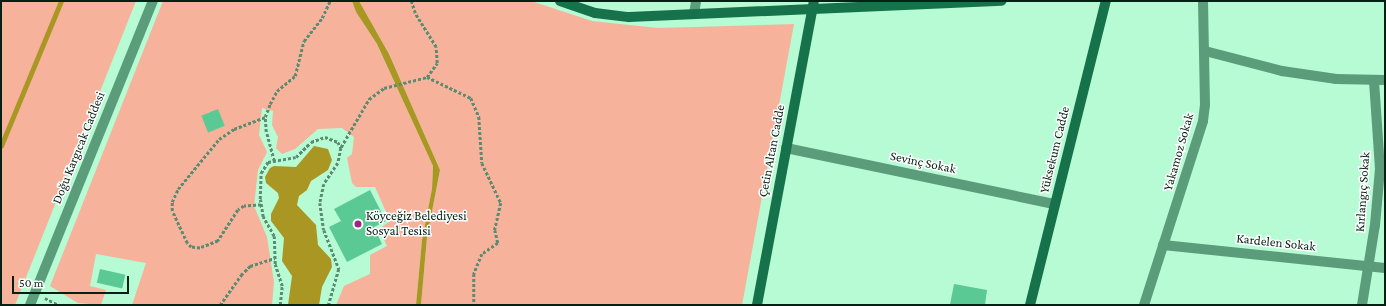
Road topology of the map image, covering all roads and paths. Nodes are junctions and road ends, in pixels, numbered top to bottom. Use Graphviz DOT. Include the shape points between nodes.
graph roads {
  1 [pos="153,1"];
  2 [pos="330,1"];
  3 [pos="411,1"];
  4 [pos="562,1"];
  5 [pos="696,1"];
  6 [pos="1002,1"];
  7 [pos="1106,1"];
  8 [pos="1203,1"];
  9 [pos="814,5"];
  10 [pos="694,14"];
  11 [pos="1205,51"];
  12 [pos="427,77"];
  13 [pos="1374,80"];
  14 [pos="1385,80"];
  15 [pos="265,117"];
  16 [pos="340,148"];
  17 [pos="786,148"];
  18 [pos="274,161"];
  19 [pos="1055,204"];
  20 [pos="261,205"];
  21 [pos="1163,245"];
  22 [pos="275,258"];
  23 [pos="1369,266"];
  24 [pos="1385,268"];
  25 [pos="30,305"];
  26 [pos="220,305"];
  27 [pos="280,305"];
  28 [pos="329,305"];
  29 [pos="474,305"];
  30 [pos="757,305"];
  31 [pos="1030,305"];
  32 [pos="1144,305"];
  33 [pos="1362,305"];
  1 -- 25 [label="street, Doğu Kargıcak Caddesi"];
  2 -- 15 [label="path" via="322,18 304,40 295,76 277,92"];
  3 -- 12 [label="path" via="415,13 436,48 437,63"];
  4 -- 10 [label="street" via="595,12 622,16"];
  5 -- 10 [label="street"];
  6 -- 9 [label="street"];
  7 -- 19 [label="street, Yüksekum Cadde"];
  8 -- 11 [label="street, Yakamoz Sokak"];
  9 -- 10 [label="street"];
  9 -- 17 [label="street, Çetin Altan Cadde"];
  11 -- 13 [label="street" via="1282,71 1336,79"];
  11 -- 21 [label="street, Yakamoz Sokak" via="1205,106 1201,128"];
  12 -- 16 [label="path" via="376,92 362,109"];
  12 -- 29 [label="path" via="471,98 479,117 482,164 501,203 495,230 498,243 482,254 474,274"];
  13 -- 14 [label="street"];
  13 -- 23 [label="street, Kırlangıç Sokak" via="1380,169"];
  15 -- 18 [label="path" via="266,132"];
  15 -- 20 [label="path" via="234,129 220,139 178,189 172,202 172,211 187,243 191,247 200,248 218,241 238,210 244,206"];
  16 -- 18 [label="path" via="331,138 318,138 296,157"];
  16 -- 28 [label="path" via="338,163 324,184 320,203 324,230 340,269"];
  17 -- 19 [label="street, Sevinç Sokak"];
  17 -- 30 [label="street, Çetin Altan Cadde"];
  18 -- 20 [label="path" via="263,166"];
  19 -- 31 [label="street, Yüksekum Cadde"];
  20 -- 22 [label="path" via="263,217 274,236"];
  21 -- 23 [label="street, Kardelen Sokak"];
  21 -- 32 [label="street, Yakamoz Sokak"];
  22 -- 26 [label="path" via="250,266"];
  22 -- 27 [label="path" via="282,286"];
  23 -- 24 [label="street, Kardelen Sokak"];
  23 -- 33 [label="street, Kırlangıç Sokak"];
}
